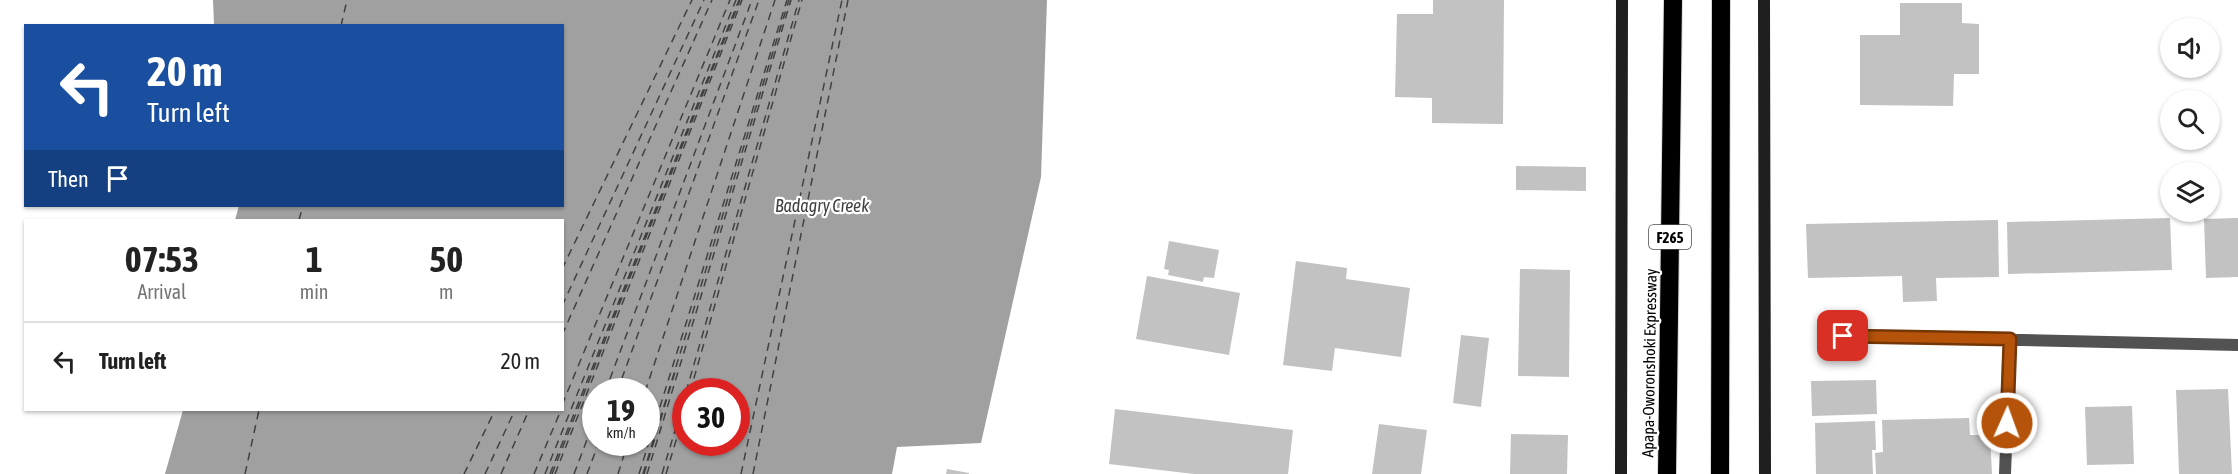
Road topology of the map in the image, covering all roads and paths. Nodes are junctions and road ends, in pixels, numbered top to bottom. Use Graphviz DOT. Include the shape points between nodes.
graph roads {
  1 [pos="1622,0"];
  2 [pos="1673,0"];
  3 [pos="1721,0"];
  4 [pos="1764,0"];
  5 [pos="1843,336"];
  6 [pos="2010,339"];
  7 [pos="2238,345"];
  8 [pos="1621,474"];
  9 [pos="1667,474"];
  10 [pos="1720,474"];
  11 [pos="1765,474"];
  12 [pos="2005,474"];
  1 -- 8 [label="main road"];
  2 -- 9 [label="highway, Apapa-Oworonshoki Expressway / F265"];
  3 -- 10 [label="highway"];
  4 -- 11 [label="main road"];
  5 -- 6 [label="street"];
  6 -- 7 [label="street"];
  6 -- 12 [label="street"];
}
